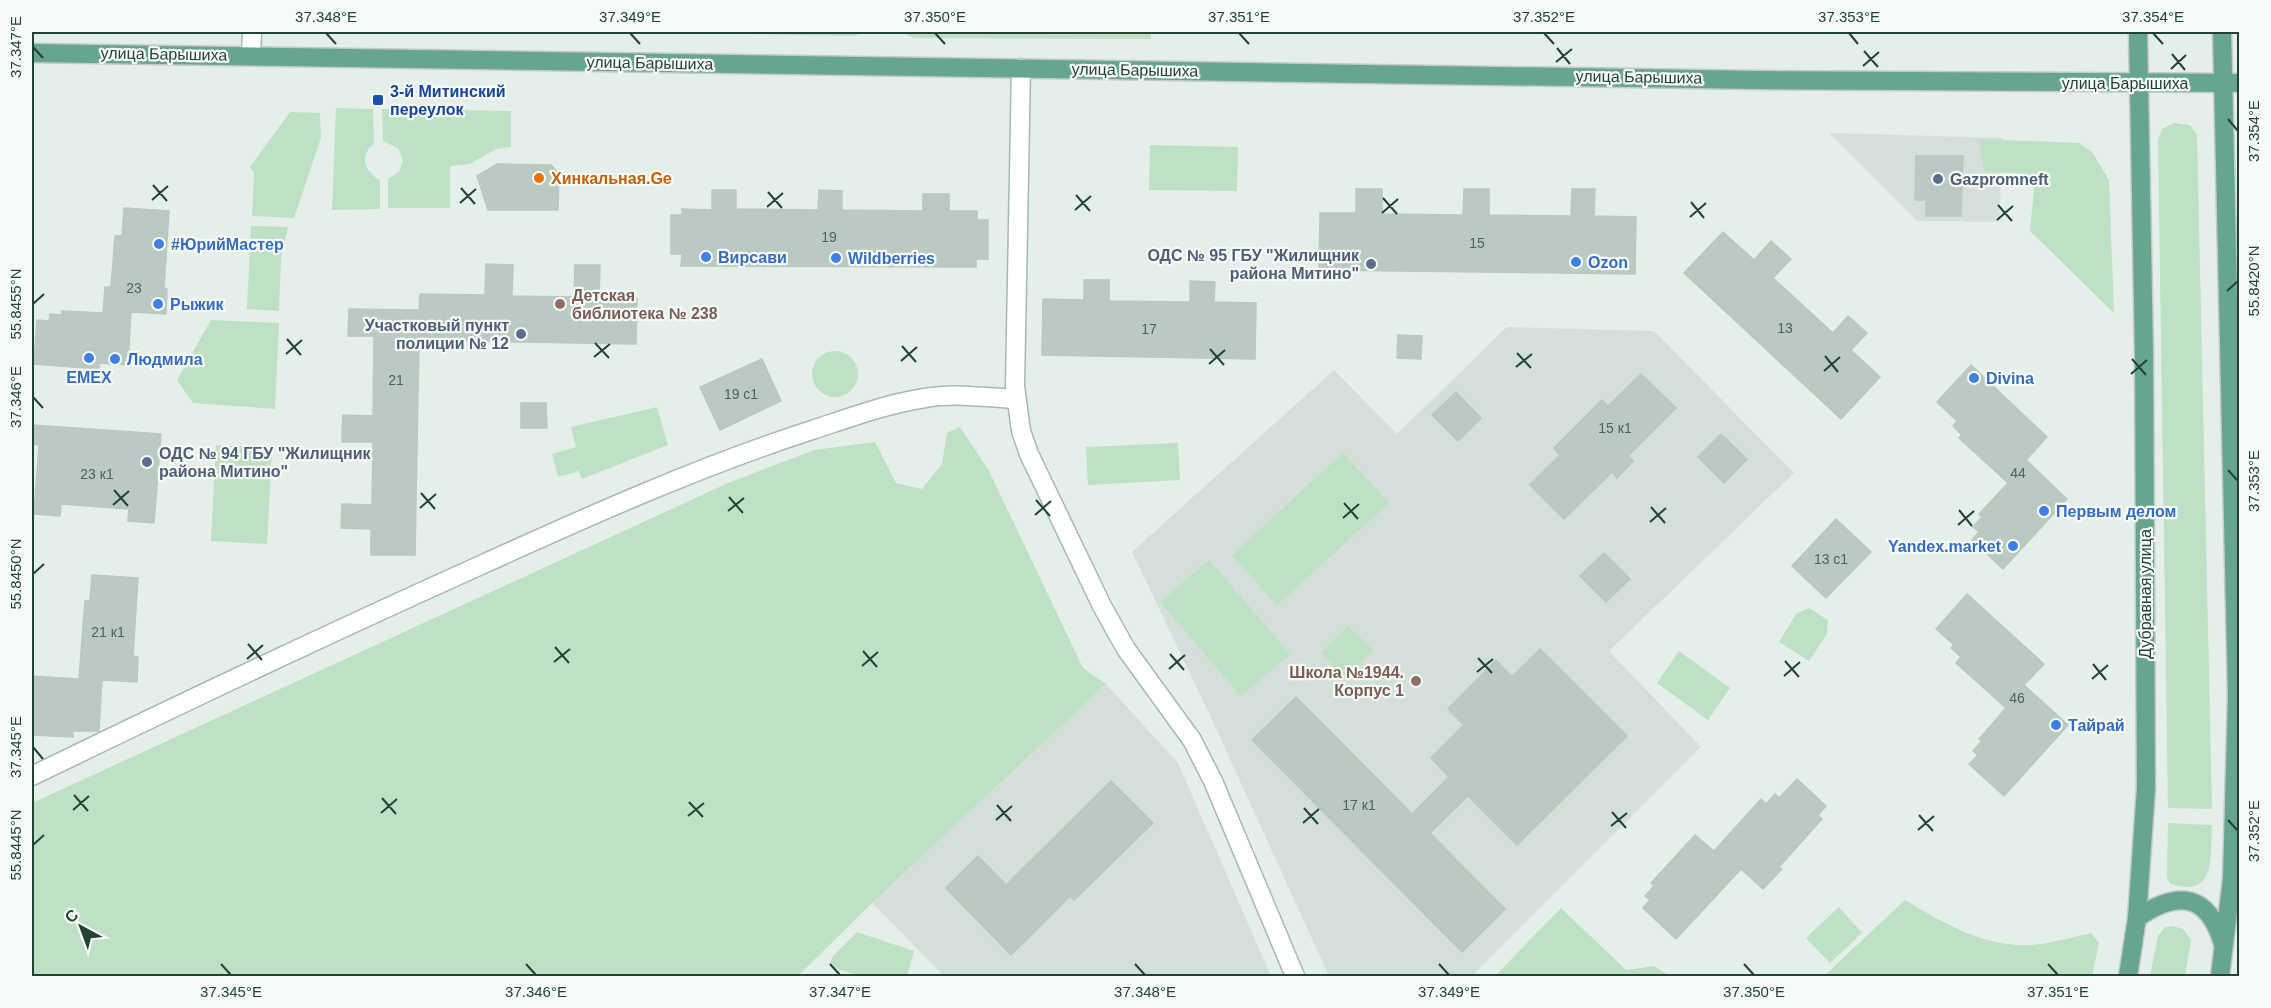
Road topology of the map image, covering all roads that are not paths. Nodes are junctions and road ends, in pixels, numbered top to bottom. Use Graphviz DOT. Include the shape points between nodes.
graph roads {
  1 [pos="252,32"];
  2 [pos="2138,32"];
  3 [pos="2222,32"];
  4 [pos="32,53"];
  5 [pos="251,55"];
  6 [pos="1022,68"];
  7 [pos="2231,83"];
  8 [pos="2137,84"];
  9 [pos="1015,399"];
  10 [pos="32,776"];
  11 [pos="2137,918"];
  12 [pos="2225,949"];
  13 [pos="1295,976"];
  14 [pos="2128,976"];
  15 [pos="2220,976"];
  1 -- 5 [label="street"];
  2 -- 8 [label="main road, Дубравная улица"];
  3 -- 7 [label="main road"];
  4 -- 5 [label="main road, улица Барышиха"];
  5 -- 6 [label="main road, улица Барышиха"];
  6 -- 8 [label="main road, улица Барышиха"];
  6 -- 9 [label="street"];
  7 -- 8 [label="main road, улица Барышиха"];
  7 -- 12 [label="main road" via="2237,685 2235,818"];
  8 -- 11 [label="main road, Дубравная улица" via="2147,738 2146,815"];
  9 -- 10 [label="street" via="959,395 884,407 691,474 592,514 339,629"];
  9 -- 13 [label="street" via="1029,454 1102,606 1126,649 1192,740"];
  11 -- 12 [label="main road" via="2162,903 2196,903 2213,916"];
  11 -- 14 [label="main road, Дубравная улица"];
  12 -- 15 [label="main road"];
}
